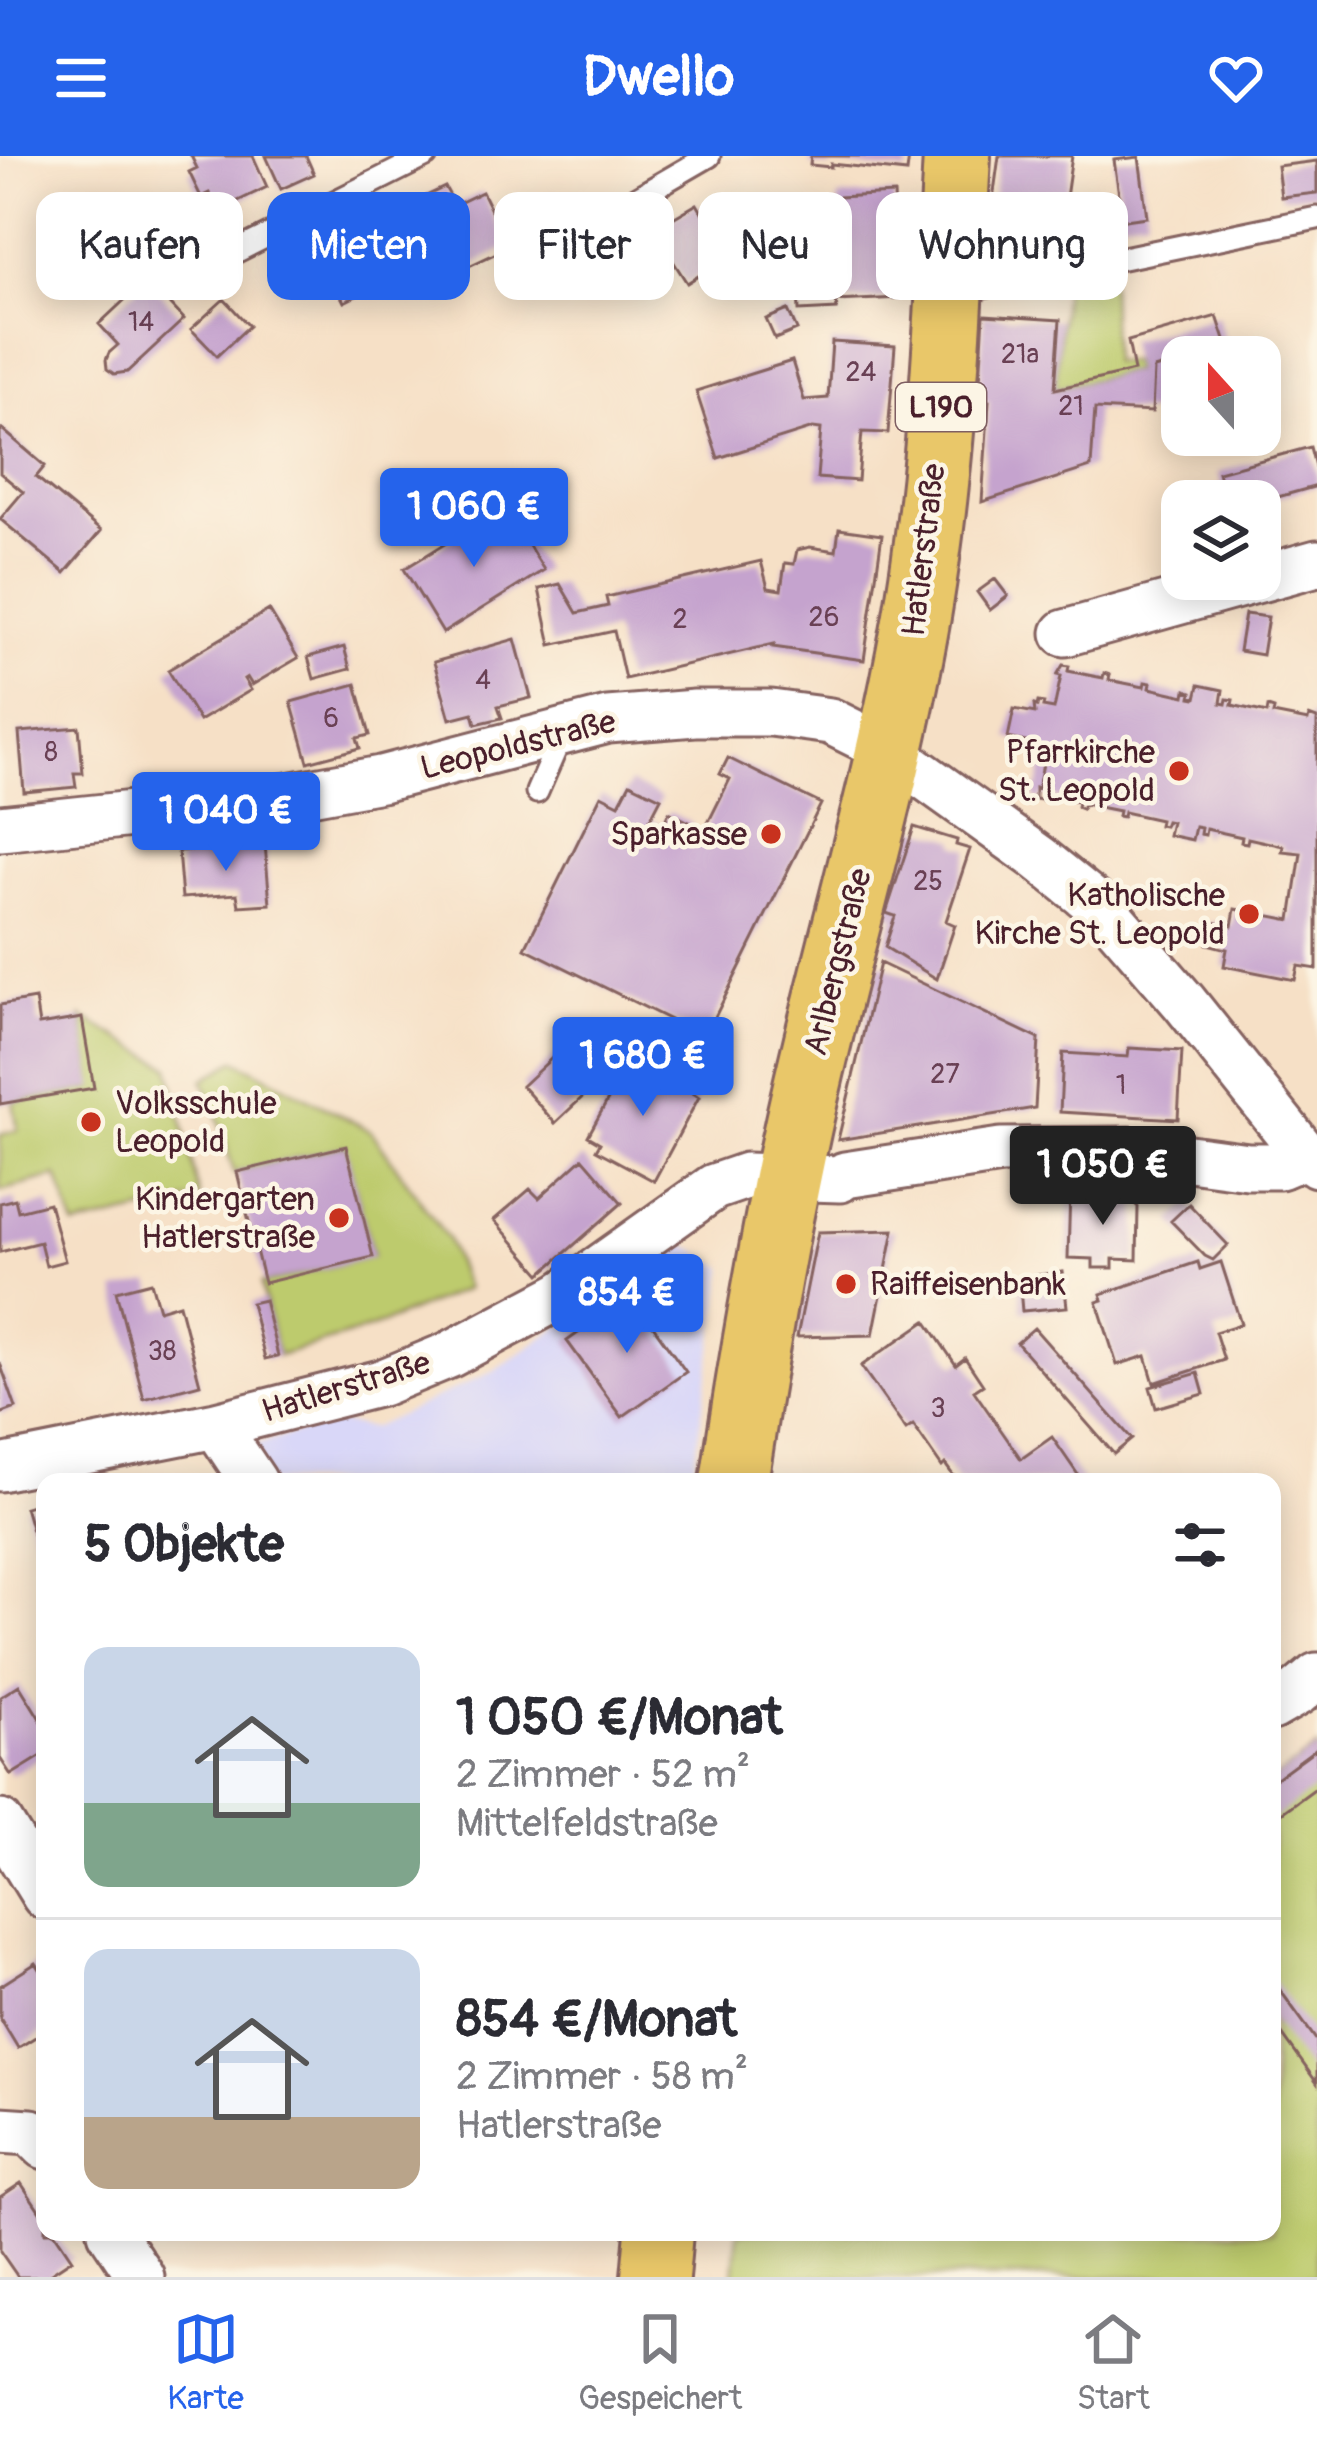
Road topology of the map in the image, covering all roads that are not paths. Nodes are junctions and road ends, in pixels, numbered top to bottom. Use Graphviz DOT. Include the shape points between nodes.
graph roads {
  1 [pos="426,156"];
  2 [pos="709,156"];
  3 [pos="957,156"];
  4 [pos="647,192"];
  5 [pos="955,192"];
  6 [pos="1317,218"];
  7 [pos="243,248"];
  8 [pos="1128,257"];
  9 [pos="948,300"];
  10 [pos="1317,563"];
  11 [pos="1065,633"];
  12 [pos="910,656"];
  13 [pos="564,730"];
  14 [pos="889,750"];
  15 [pos="537,792"];
  16 [pos="0,828"];
  17 [pos="1311,1160"];
  18 [pos="789,1178"];
  19 [pos="216,1425"];
  20 [pos="0,1468"];
  21 [pos="248,1473"];
  22 [pos="736,1473"];
  23 [pos="1317,1676"];
  24 [pos="1281,1702"];
  25 [pos="0,1823"];
  26 [pos="36,1881"];
  27 [pos="117,2241"];
  28 [pos="658,2241"];
  29 [pos="141,2277"];
  30 [pos="656,2277"];
  1 -- 7 [label="lane"];
  2 -- 4 [label="lane"];
  3 -- 5 [label="main road, Hatlerstraße / L190"];
  6 -- 8 [label="lane"];
  9 -- 12 [label="main road, Hatlerstraße / L190"];
  10 -- 11 [label="street"];
  12 -- 14 [label="main road, Arlbergstraße / L190"];
  13 -- 14 [label="street, Leopoldstraße" via="657,715 771,713 830,721"];
  13 -- 15 [label="lane"];
  13 -- 16 [label="street, Leopoldstraße" via="266,800"];
  14 -- 17 [label="street, Leopoldstraße" via="1107,913"];
  14 -- 18 [label="main road, Arlbergstraße / L190"];
  17 -- 18 [label="street, Hatlerstraße" via="1248,1166 1130,1150 1000,1151 840,1179"];
  18 -- 19 [label="street, Hatlerstraße" via="746,1176 714,1187 562,1294 448,1355 381,1383"];
  18 -- 22 [label="main road, Arlbergstraße / L190"];
  19 -- 20 [label="street, Hatlerstraße"];
  19 -- 21 [label="street"];
  23 -- 24 [label="street"];
  25 -- 26 [label="street"];
  27 -- 29 [label="street"];
  28 -- 30 [label="main road"];
}
